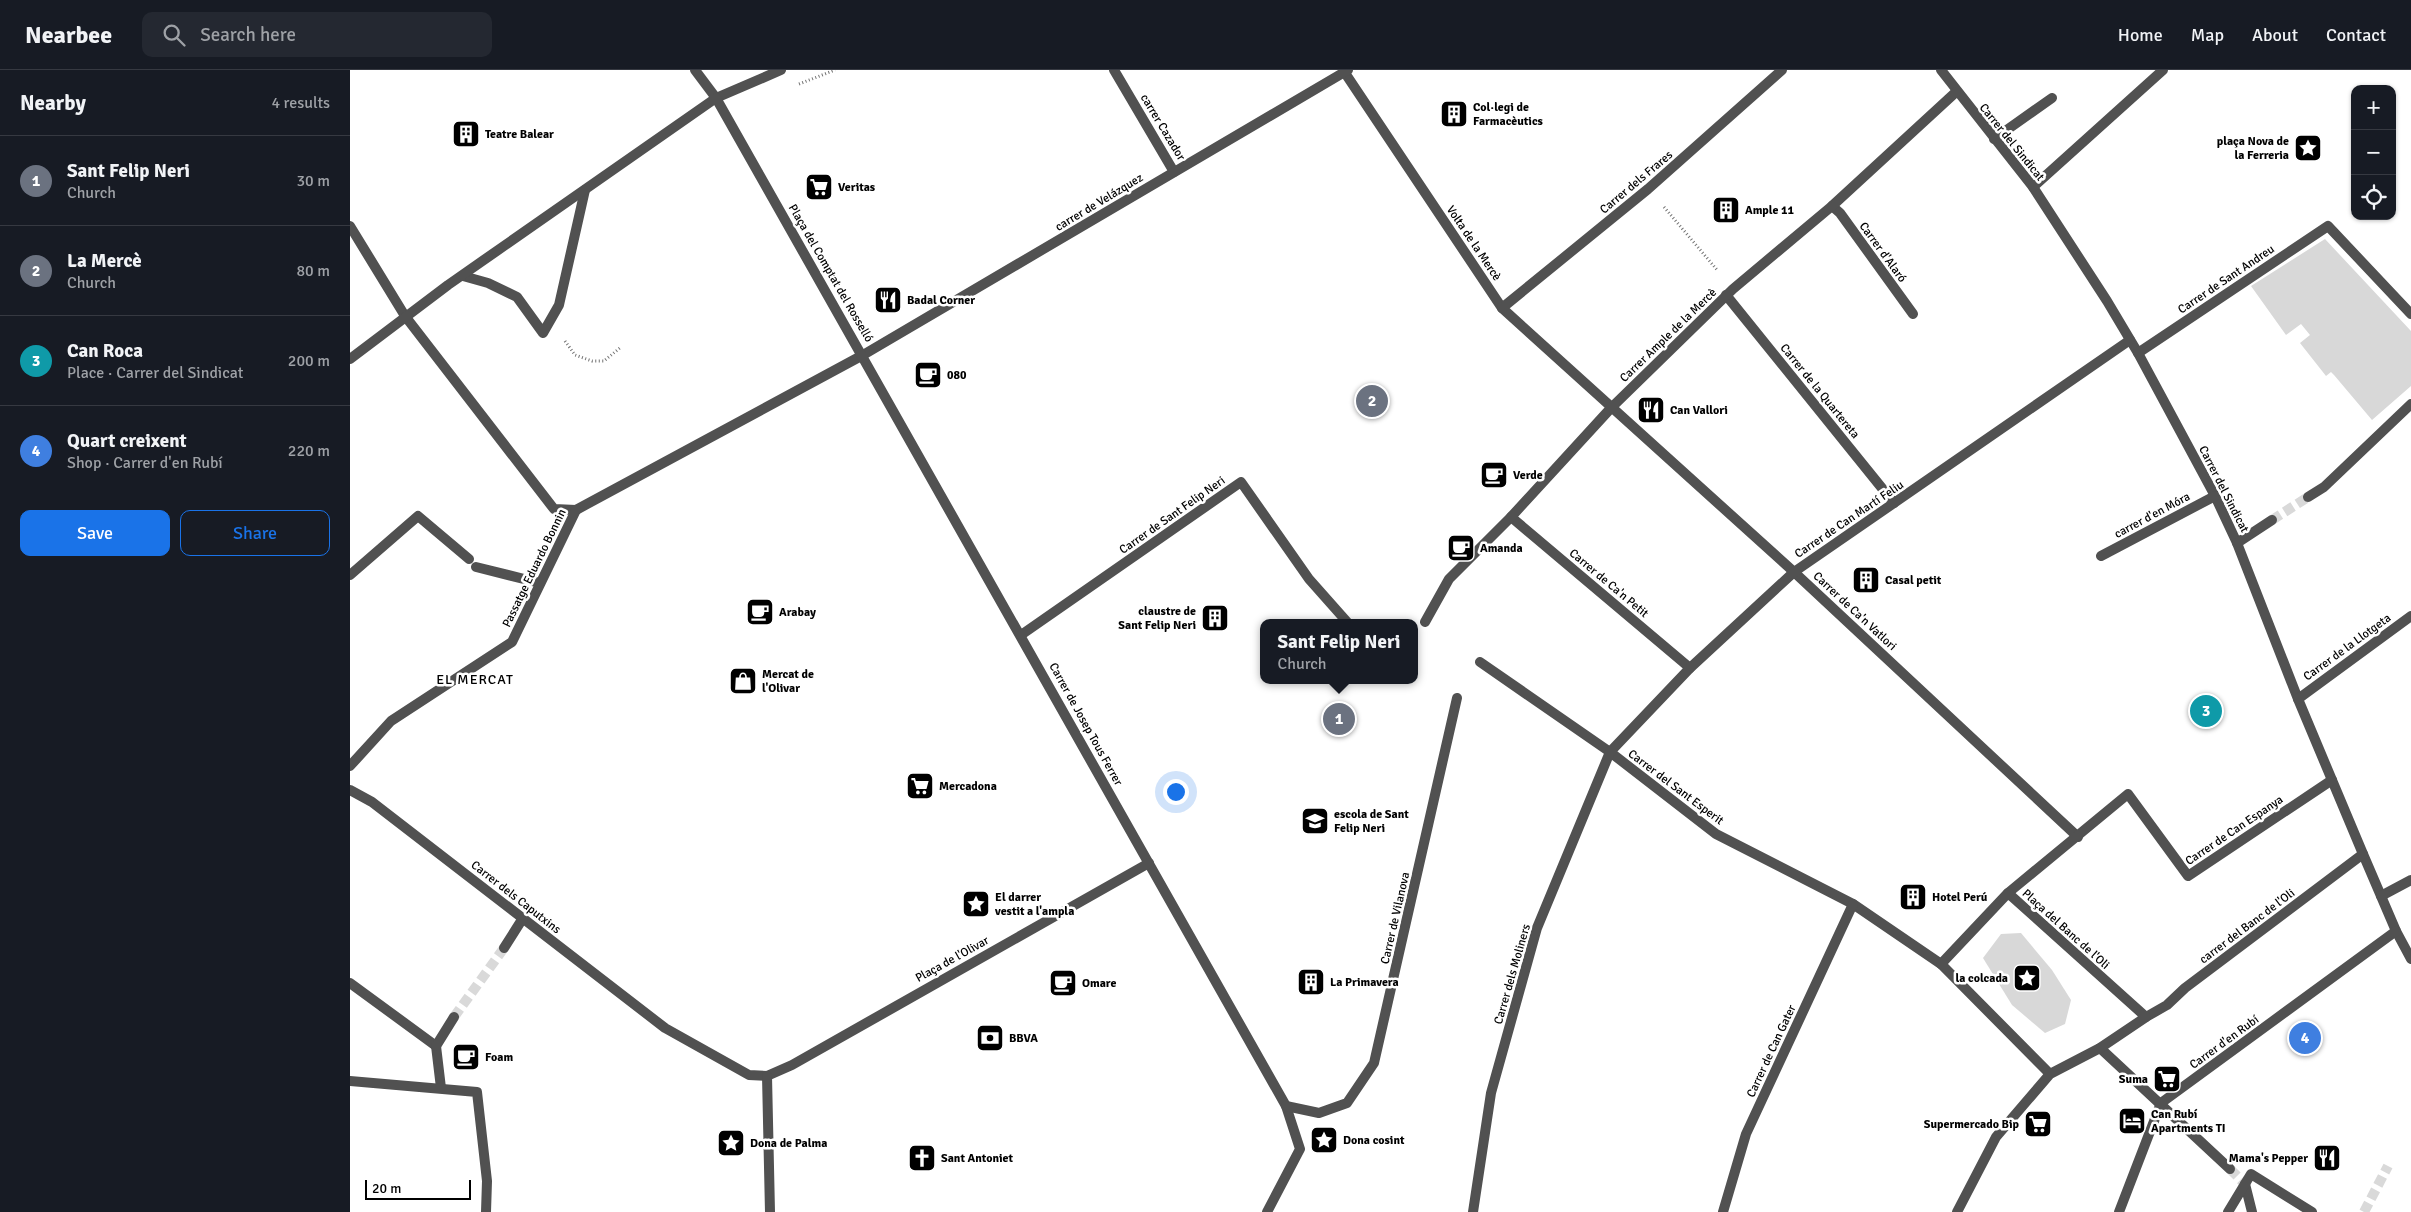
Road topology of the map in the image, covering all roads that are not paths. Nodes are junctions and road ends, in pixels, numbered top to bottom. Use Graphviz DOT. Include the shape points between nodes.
graph roads {
  1 [pos="695,70"];
  2 [pos="781,70"];
  3 [pos="1114,70"];
  4 [pos="1782,70"];
  5 [pos="1941,70"];
  6 [pos="2163,70"];
  7 [pos="1345,71"];
  8 [pos="1956,92"];
  9 [pos="716,98"];
  10 [pos="2052,98"];
  11 [pos="1994,139"];
  12 [pos="1174,172"];
  13 [pos="2033,187"];
  14 [pos="584,190"];
  15 [pos="1832,206"];
  16 [pos="350,226"];
  17 [pos="463,276"];
  18 [pos="1730,292"];
  19 [pos="1502,308"];
  20 [pos="1913,314"];
  21 [pos="2411,314"];
  22 [pos="406,316"];
  23 [pos="2130,340"];
  24 [pos="2138,353"];
  25 [pos="863,355"];
  26 [pos="350,359"];
  27 [pos="2411,404"];
  28 [pos="1611,408"];
  29 [pos="2215,496"];
  30 [pos="2308,497"];
  31 [pos="1894,503"];
  32 [pos="576,510"];
  33 [pos="1511,517"];
  34 [pos="2272,520"];
  35 [pos="2237,543"];
  36 [pos="2100,556"];
  37 [pos="1794,572"];
  38 [pos="350,575"];
  39 [pos="540,583"];
  40 [pos="2411,616"];
  41 [pos="1344,619"];
  42 [pos="1425,622"];
  43 [pos="1021,635"];
  44 [pos="1480,662"];
  45 [pos="1690,668"];
  46 [pos="1457,698"];
  47 [pos="2298,699"];
  48 [pos="1610,752"];
  49 [pos="350,766"];
  50 [pos="2332,780"];
  51 [pos="350,790"];
  52 [pos="2078,837"];
  53 [pos="2363,854"];
  54 [pos="1150,864"];
  55 [pos="2411,880"];
  56 [pos="2008,893"];
  57 [pos="2381,896"];
  58 [pos="1853,904"];
  59 [pos="523,918"];
  60 [pos="2396,932"];
  61 [pos="504,948"];
  62 [pos="2411,959"];
  63 [pos="1941,964"];
  64 [pos="350,983"];
  65 [pos="454,1017"];
  66 [pos="2146,1017"];
  67 [pos="436,1046"];
  68 [pos="2100,1048"];
  69 [pos="2050,1074"];
  70 [pos="767,1076"];
  71 [pos="350,1081"];
  72 [pos="441,1088"];
  73 [pos="2161,1103"];
  74 [pos="1286,1106"];
  75 [pos="2230,1169"];
  76 [pos="2245,1184"];
  77 [pos="486,1212"];
  78 [pos="770,1212"];
  79 [pos="1267,1212"];
  80 [pos="1472,1212"];
  81 [pos="1723,1212"];
  82 [pos="1957,1212"];
  83 [pos="2119,1212"];
  84 [pos="2228,1212"];
  85 [pos="2252,1212"];
  86 [pos="2312,1212"];
  1 -- 9 [label="street, Plaça del Comptat del Rosselló"];
  2 -- 9 [label="street"];
  3 -- 12 [label="street, carrer Cazador"];
  4 -- 19 [label="street, Carrer dels Frares" via="1648,189"];
  5 -- 8 [label="street, Carrer del Sindicat"];
  6 -- 13 [label="street"];
  7 -- 12 [label="street, carrer de Velázquez"];
  7 -- 19 [label="street, Volta de la Mercè"];
  8 -- 11 [label="street, Carrer del Sindicat"];
  8 -- 15 [label="street, Carrer Ample de la Mercè"];
  9 -- 14 [label="street"];
  9 -- 25 [label="street, Plaça del Comptat del Rosselló"];
  10 -- 11 [label="street"];
  11 -- 13 [label="street, Carrer del Sindicat"];
  12 -- 25 [label="street, carrer de Velázquez"];
  13 -- 23 [label="street, Carrer del Sindicat"];
  14 -- 17 [label="street"];
  14 -- 17 [label="street" via="559,305 543,333 517,296"];
  15 -- 18 [label="street, Carrer Ample de la Mercè"];
  15 -- 20 [label="street, Carrer d'Alaró"];
  16 -- 22 [label="street"];
  17 -- 22 [label="street"];
  18 -- 28 [label="street, Carrer Ample de la Mercè"];
  18 -- 31 [label="street, Carrer de la Quartereta"];
  19 -- 28 [label="street, Volta de la Mercè"];
  21 -- 24 [label="street, Carrer de Sant Andreu" via="2328,226"];
  22 -- 26 [label="street"];
  22 -- 32 [label="street" via="554,510"];
  23 -- 24 [label="street, Carrer del Sindicat"];
  23 -- 31 [label="street, Carrer de Can Martí Feliu"];
  24 -- 29 [label="street, Carrer del Sindicat"];
  25 -- 32 [label="street, Plaça del Comptat del Rosselló"];
  25 -- 43 [label="street, Carrer de Josep Tous Ferrer"];
  27 -- 30 [label="street" via="2324,487"];
  28 -- 33 [label="street, Carrer Ample de la Mercè"];
  28 -- 37 [label="street, Carrer de Ca'n Vatlori"];
  29 -- 35 [label="street, Carrer del Sindicat"];
  29 -- 36 [label="street, carrer d'en Móra"];
  31 -- 37 [label="street, Carrer de Can Martí Feliu"];
  32 -- 39 [label="street, Passatge Eduardo Bonnin"];
  33 -- 42 [label="street, Carrer Ample de la Mercè" via="1449,579"];
  33 -- 45 [label="street, Carrer de Ca'n Petit"];
  34 -- 35 [label="street"];
  35 -- 47 [label="street, Carrer del Sindicat"];
  37 -- 45 [label="street, Carrer de Can Martí Feliu"];
  37 -- 52 [label="street, Carrer de Ca'n Vatlori"];
  38 -- 39 [label="street" via="418,516 472,563"];
  39 -- 49 [label="street, Passatge Eduardo Bonnin" via="512,642 391,721"];
  40 -- 47 [label="street, Carrer de la Llotgeta"];
  41 -- 43 [label="street, Carrer de Sant Felip Neri" via="1309,579 1240,482"];
  43 -- 54 [label="street, Carrer de Josep Tous Ferrer"];
  44 -- 48 [label="street, Carrer del Sant Esperit"];
  45 -- 48 [label="street, Carrer de Can Martí Feliu"];
  46 -- 74 [label="street, Carrer de Vilanova" via="1374,1063 1347,1103 1319,1113"];
  47 -- 50 [label="street, Carrer del Sindicat"];
  48 -- 58 [label="street, Carrer del Sant Esperit" via="1716,834"];
  48 -- 80 [label="street, Carrer dels Moliners" via="1537,928 1491,1094"];
  50 -- 52 [label="street, Carrer de Can Espanya" via="2188,876 2128,794"];
  50 -- 53 [label="street, Carrer del Sindicat"];
  51 -- 59 [label="street, Carrer dels Caputxins" via="372,802"];
  52 -- 56 [label="street, Carrer de Can Espanya"];
  53 -- 57 [label="street, Carrer del Sindicat"];
  53 -- 66 [label="street, carrer del Banc de l'Oli" via="2167,1005"];
  54 -- 70 [label="street, Plaça de l'Olivar"];
  54 -- 74 [label="street, Carrer de Josep Tous Ferrer"];
  55 -- 57 [label="street"];
  56 -- 63 [label="street, Plaça del Banc de l'Oli"];
  56 -- 66 [label="street, Plaça del Banc de l'Oli"];
  57 -- 60 [label="street, Carrer del Sindicat"];
  58 -- 63 [label="street, Carrer del Sant Esperit"];
  58 -- 81 [label="street, Carrer de Can Gater" via="1746,1134"];
  59 -- 61 [label="street"];
  59 -- 70 [label="street, Carrer dels Caputxins" via="665,1028 749,1076"];
  60 -- 62 [label="street, Carrer del Sindicat"];
  60 -- 73 [label="street, Carrer d'en Rubí"];
  63 -- 69 [label="street"];
  64 -- 67 [label="street"];
  65 -- 67 [label="street"];
  66 -- 68 [label="street"];
  67 -- 72 [label="street"];
  68 -- 69 [label="street"];
  68 -- 73 [label="street"];
  69 -- 82 [label="street" via="1996,1138"];
  70 -- 78 [label="street"];
  71 -- 72 [label="street"];
  72 -- 77 [label="street" via="477,1092 487,1181"];
  73 -- 75 [label="street"];
  73 -- 83 [label="street"];
  74 -- 79 [label="street, Carrer de Josep Tous Ferrer" via="1300,1149"];
  76 -- 84 [label="street"];
  76 -- 85 [label="street"];
  76 -- 86 [label="street" via="2251,1174"];
}
